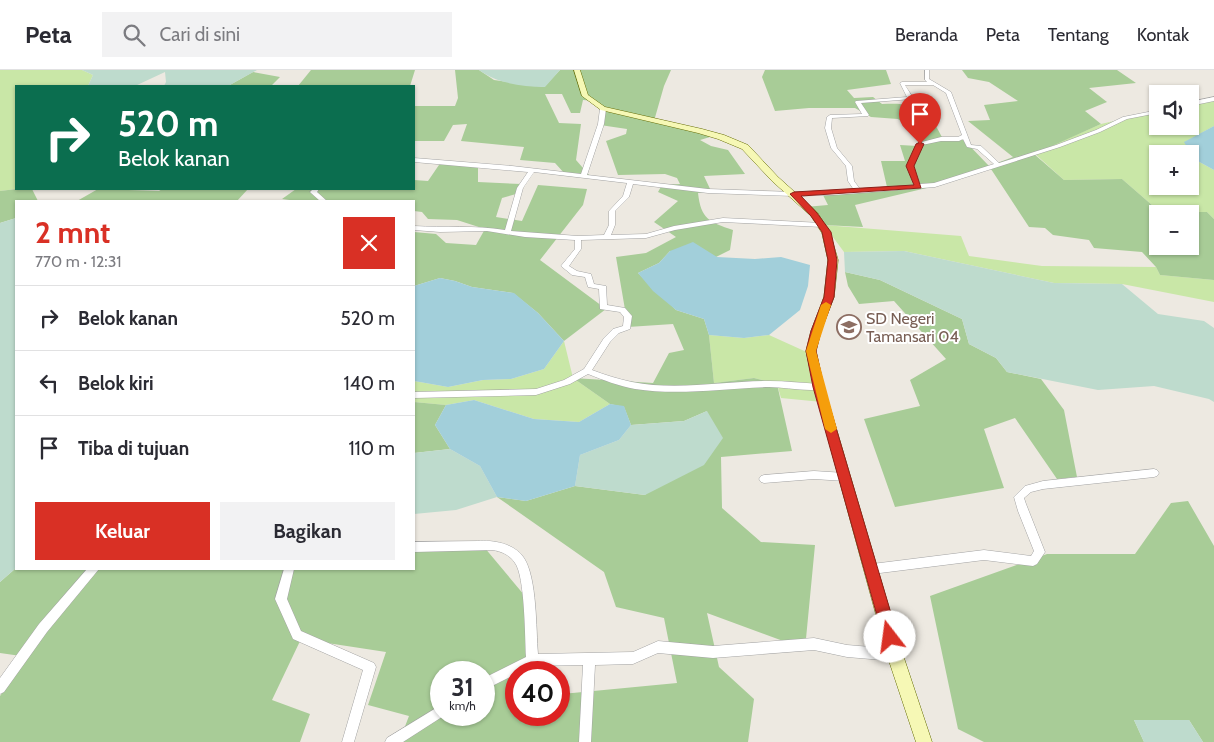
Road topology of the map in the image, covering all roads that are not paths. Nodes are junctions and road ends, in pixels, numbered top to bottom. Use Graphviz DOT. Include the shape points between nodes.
graph roads {
  1 [pos="577,70"];
  2 [pos="927,70"];
  3 [pos="934,84"];
  4 [pos="1214,99"];
  5 [pos="1199,102"];
  6 [pos="603,109"];
  7 [pos="1149,113"];
  8 [pos="965,136"];
  9 [pos="415,160"];
  10 [pos="997,164"];
  11 [pos="532,172"];
  12 [pos="582,177"];
  13 [pos="630,182"];
  14 [pos="918,187"];
  15 [pos="315,190"];
  16 [pos="858,190"];
  17 [pos="794,194"];
  18 [pos="323,200"];
  19 [pos="822,225"];
  20 [pos="415,228"];
  21 [pos="508,231"];
  22 [pos="578,238"];
  23 [pos="606,238"];
  24 [pos="587,372"];
  25 [pos="819,387"];
  26 [pos="415,395"];
  27 [pos="1154,473"];
  28 [pos="845,477"];
  29 [pos="764,479"];
  30 [pos="415,547"];
  31 [pos="872,569"];
  32 [pos="93,570"];
  33 [pos="289,570"];
  34 [pos="895,655"];
  35 [pos="589,659"];
  36 [pos="532,660"];
  37 [pos="495,678"];
  38 [pos="0,688"];
  39 [pos="430,718"];
  40 [pos="348,742"];
  41 [pos="391,742"];
  42 [pos="586,742"];
  43 [pos="924,742"];
  1 -- 6 [label="street" via="585,96"];
  2 -- 3 [label="street" via="927,80"];
  3 -- 8 [label="street" via="948,92"];
  3 -- 16 [label="street" via="902,83 910,98 858,102 866,115 830,117 828,128 834,148 849,166 851,181"];
  4 -- 5 [label="street"];
  6 -- 12 [label="street" via="601,124"];
  6 -- 17 [label="street" via="736,142 749,150 775,179"];
  7 -- 10 [label="street" via="1125,118 1082,137"];
  8 -- 10 [label="street" via="970,146 979,147"];
  8 -- 14 [label="street" via="920,144 910,166"];
  9 -- 11 [label="street"];
  10 -- 14 [label="street" via="935,186"];
  11 -- 12 [label="street"];
  11 -- 21 [label="street" via="520,188"];
  12 -- 13 [label="street"];
  13 -- 17 [label="street" via="708,191"];
  13 -- 23 [label="street" via="626,197 612,211 612,225"];
  14 -- 16 [label="street"];
  15 -- 18 [label="street" via="313,192"];
  16 -- 17 [label="street"];
  17 -- 19 [label="street"];
  19 -- 23 [label="street" via="722,220 646,236"];
  19 -- 25 [label="street" via="832,260 829,297 811,351"];
  20 -- 21 [label="street"];
  21 -- 22 [label="street"];
  22 -- 23 [label="street"];
  22 -- 24 [label="street" via="578,249 565,266 588,276 590,285 603,288 603,307 622,310 628,316 627,327 606,340"];
  24 -- 25 [label="street" via="638,387 671,390 771,384"];
  24 -- 26 [label="street" via="536,392"];
  25 -- 28 [label="street"];
  27 -- 31 [label="street" via="1028,489 1019,498 1020,508 1037,538 1040,552 1033,561 984,555"];
  28 -- 29 [label="street" via="814,475"];
  28 -- 31 [label="street"];
  30 -- 36 [label="street" via="489,545 505,548 521,561 526,581"];
  31 -- 34 [label="street"];
  32 -- 38 [label="street" via="43,628"];
  33 -- 40 [label="street" via="281,599 297,635 370,667"];
  34 -- 35 [label="street" via="846,651 814,644 713,652 658,647 633,658"];
  34 -- 43 [label="street"];
  35 -- 36 [label="street"];
  35 -- 42 [label="street"];
  36 -- 37 [label="street"];
  39 -- 41 [label="street"];
}
